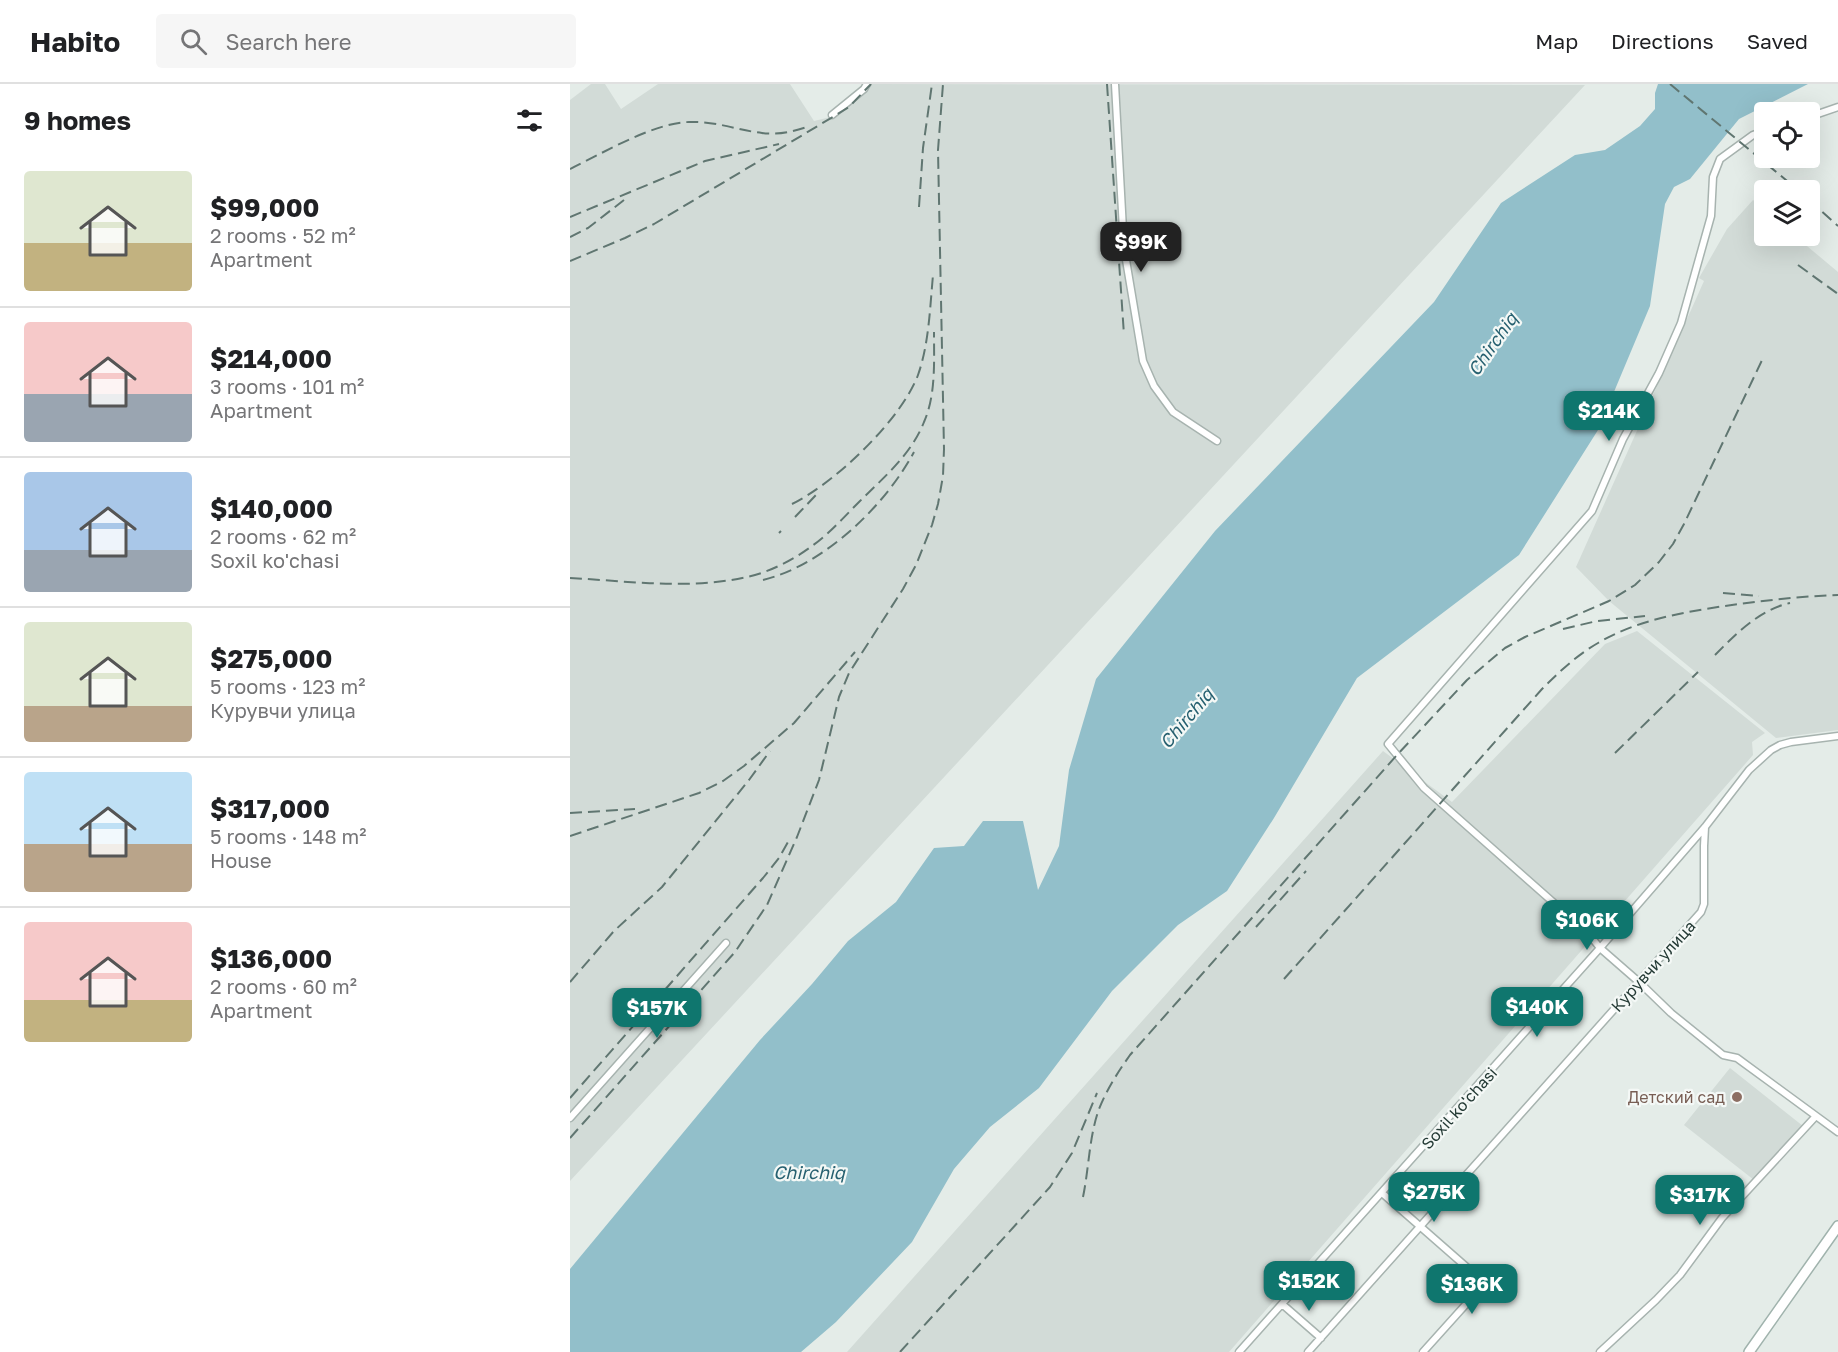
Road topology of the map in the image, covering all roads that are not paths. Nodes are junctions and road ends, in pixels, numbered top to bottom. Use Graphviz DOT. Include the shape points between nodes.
graph roads {
  1 [pos="867,84"];
  2 [pos="1115,84"];
  3 [pos="1838,107"];
  4 [pos="1820,113"];
  5 [pos="832,115"];
  6 [pos="1754,135"];
  7 [pos="1217,441"];
  8 [pos="1838,736"];
  9 [pos="1705,827"];
  10 [pos="726,943"];
  11 [pos="1600,948"];
  12 [pos="1639,982"];
  13 [pos="1816,1116"];
  14 [pos="570,1118"];
  15 [pos="1838,1132"];
  16 [pos="1382,1193"];
  17 [pos="1419,1226"];
  18 [pos="1838,1226"];
  19 [pos="1282,1304"];
  20 [pos="1321,1338"];
  21 [pos="1239,1352"];
  22 [pos="1308,1352"];
  23 [pos="1423,1352"];
  24 [pos="1600,1352"];
  25 [pos="1749,1352"];
  1 -- 5 [label="street"];
  2 -- 7 [label="street" via="1124,248 1143,361 1154,386 1173,412"];
  3 -- 4 [label="street"];
  6 -- 11 [label="street" via="1720,159 1713,177 1711,216 1681,323 1592,511 1388,744 1424,788 1588,933"];
  8 -- 9 [label="street, Soxil ko'chasi" via="1791,742 1771,750 1749,770"];
  9 -- 11 [label="street, Soxil ko'chasi"];
  9 -- 12 [label="street, Курувчи улица" via="1701,912"];
  10 -- 14 [label="street"];
  11 -- 12 [label="street"];
  11 -- 16 [label="street, Soxil ko'chasi"];
  12 -- 13 [label="street" via="1723,1055 1737,1058"];
  12 -- 17 [label="street, Курувчи улица"];
  13 -- 15 [label="street"];
  13 -- 24 [label="street" via="1722,1218 1680,1275"];
  16 -- 17 [label="street"];
  16 -- 19 [label="street, Soxil ko'chasi"];
  17 -- 20 [label="street, Курувчи улица"];
  17 -- 23 [label="street" via="1478,1279 1477,1292"];
  18 -- 25 [label="street"];
  19 -- 20 [label="street"];
  19 -- 21 [label="street, Soxil ko'chasi"];
  20 -- 22 [label="street, Курувчи улица"];
}
